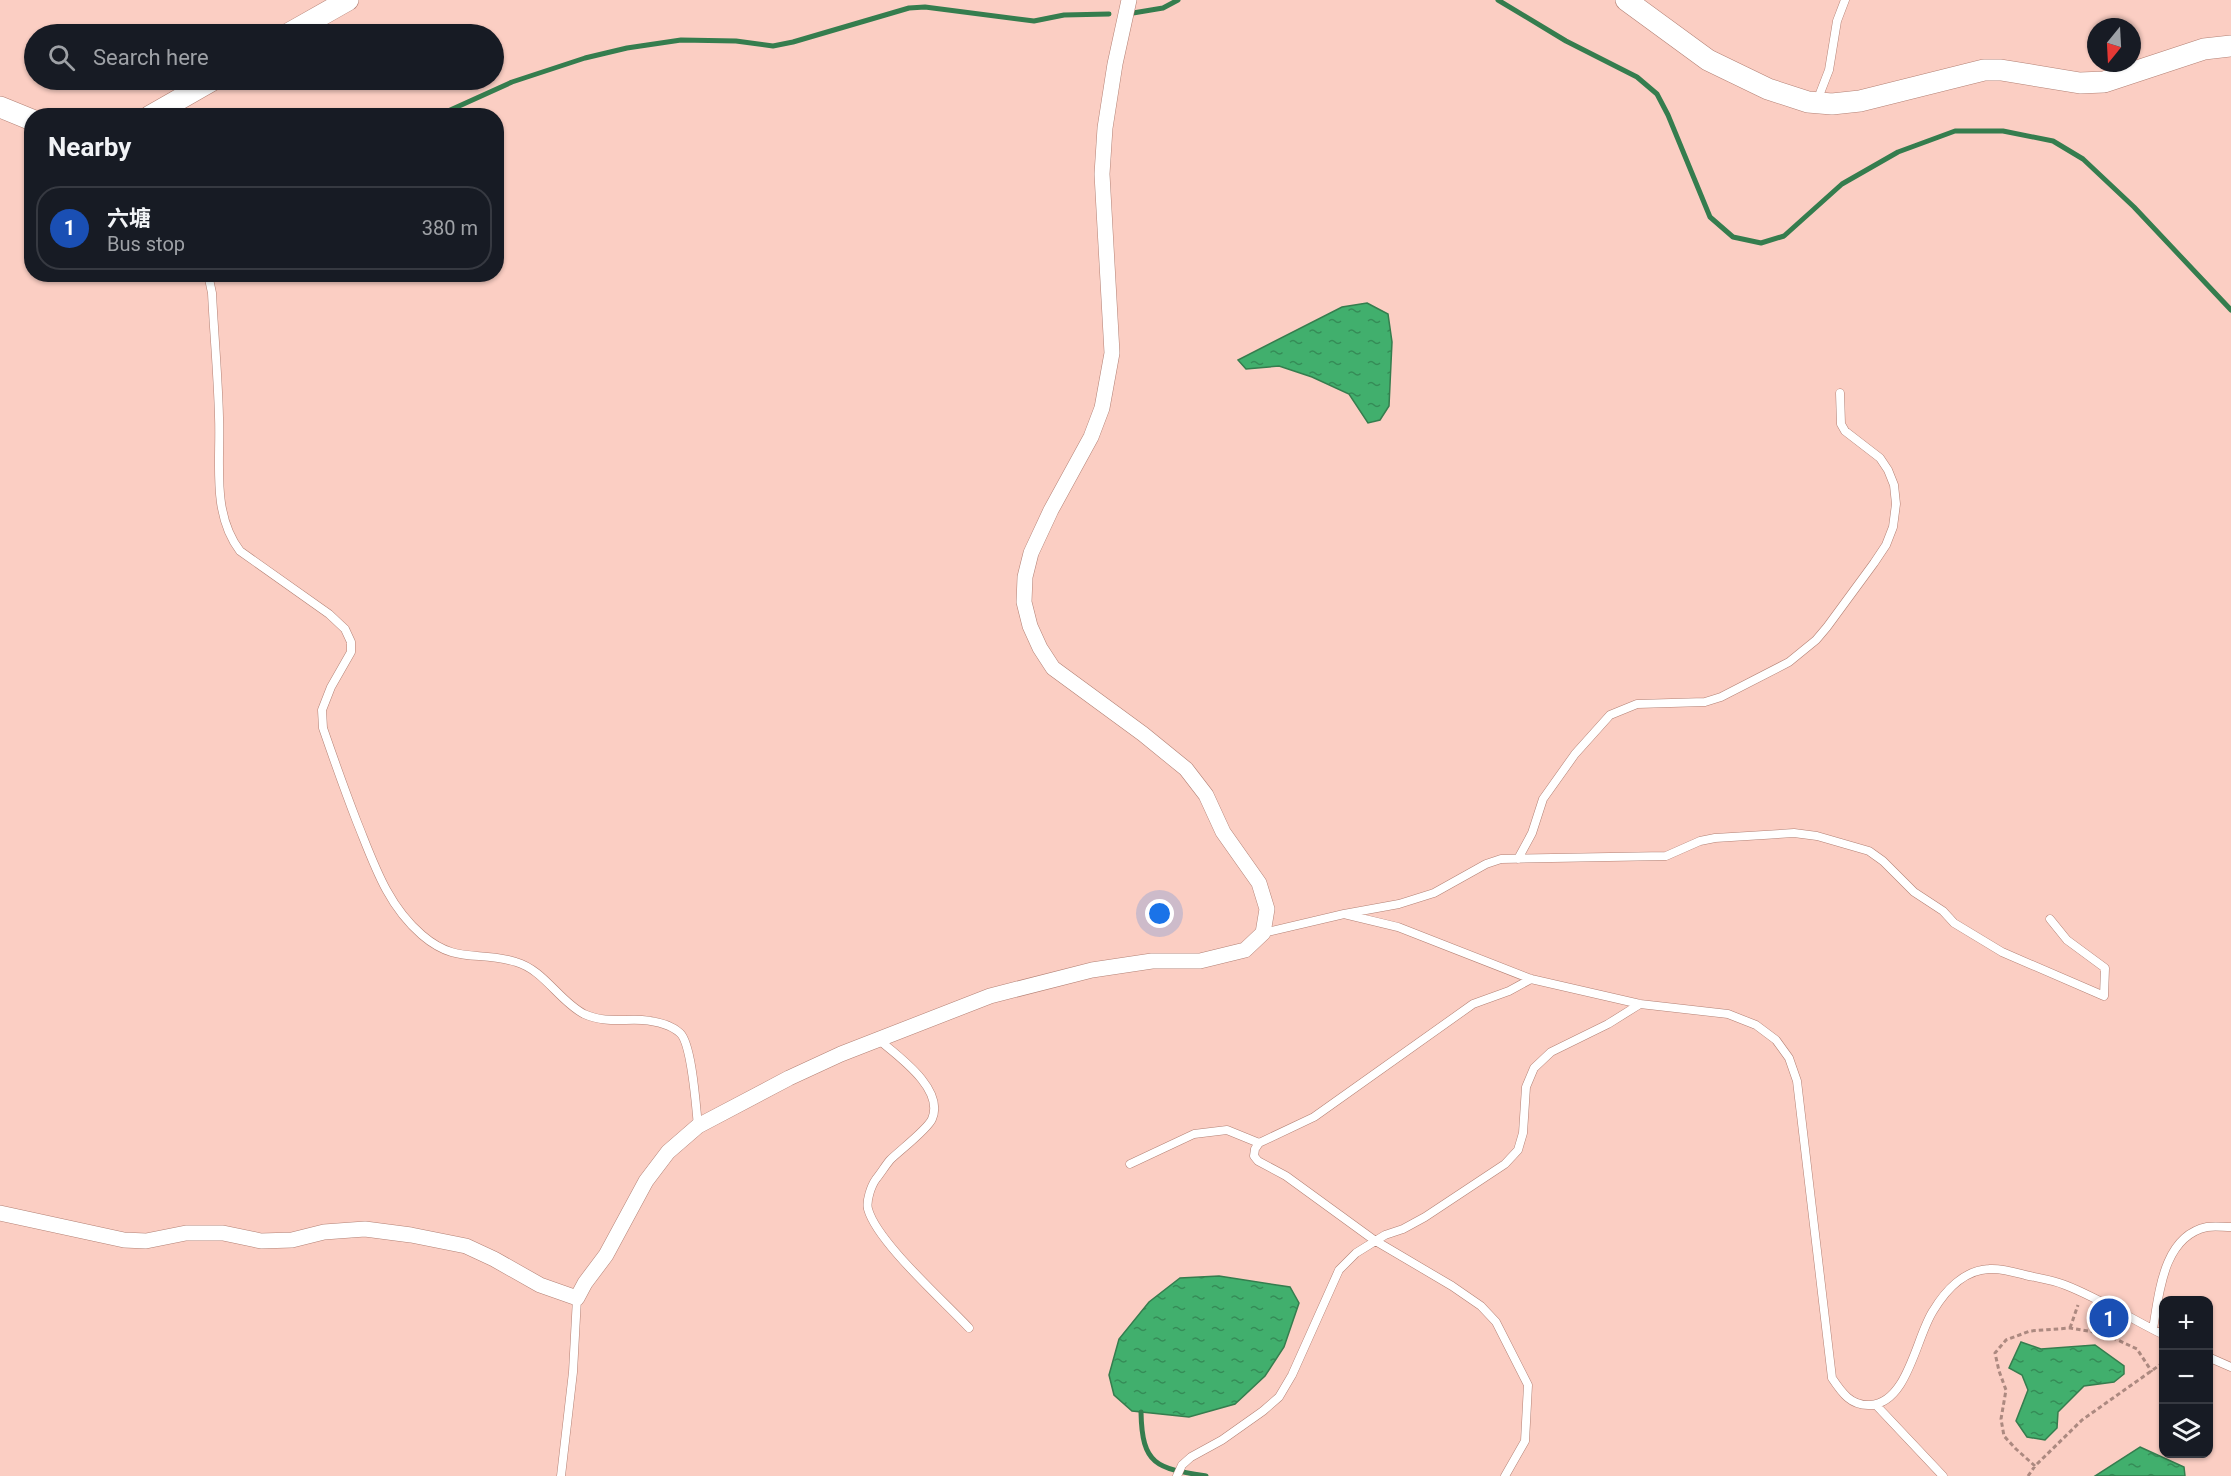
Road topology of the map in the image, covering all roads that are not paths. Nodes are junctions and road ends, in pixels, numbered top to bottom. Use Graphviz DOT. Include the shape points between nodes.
graph roads {
  1 [pos="348,0"];
  2 [pos="1130,0"];
  3 [pos="1626,0"];
  4 [pos="1845,0"];
  5 [pos="306,24"];
  6 [pos="2231,46"];
  7 [pos="197,90"];
  8 [pos="1817,103"];
  9 [pos="0,107"];
  10 [pos="168,108"];
  11 [pos="24,117"];
  12 [pos="210,282"];
  13 [pos="1840,393"];
  14 [pos="1518,859"];
  15 [pos="1344,914"];
  16 [pos="2050,919"];
  17 [pos="1263,933"];
  18 [pos="1531,979"];
  19 [pos="1640,1004"];
  20 [pos="879,1040"];
  21 [pos="698,1126"];
  22 [pos="1259,1143"];
  23 [pos="1130,1164"];
  24 [pos="0,1213"];
  25 [pos="2231,1227"];
  26 [pos="1374,1240"];
  27 [pos="577,1298"];
  28 [pos="969,1328"];
  29 [pos="2152,1329"];
  30 [pos="2159,1333"];
  31 [pos="2213,1359"];
  32 [pos="2231,1367"];
  33 [pos="1876,1405"];
  34 [pos="561,1476"];
  35 [pos="1177,1476"];
  36 [pos="1505,1476"];
  37 [pos="1943,1476"];
  1 -- 5 [label="street"];
  2 -- 17 [label="street" via="1115,64 1102,174 1112,353 1091,437 1031,553 1024,602 1030,626 1053,668 1162,748 1186,769 1206,795 1223,832 1259,883 1267,909"];
  3 -- 8 [label="street" via="1708,60 1768,89"];
  4 -- 8 [label="lane"];
  6 -- 8 [label="street" via="2204,49 2104,82 2080,83 1984,70 1860,101"];
  7 -- 10 [label="street"];
  9 -- 11 [label="street"];
  12 -- 21 [label="lane" via="222,512 231,539 240,551 329,614 345,629 351,642 351,652 322,710 323,728 393,904 439,949 462,956 518,962 534,971 576,1009 594,1018 666,1024 682,1034 688,1047"];
  13 -- 14 [label="lane" via="1841,424 1845,431 1880,458 1894,484 1893,527 1868,572 1816,640 1789,662 1705,702 1637,704 1610,715 1575,754 1543,799"];
  14 -- 15 [label="lane" via="1486,864 1452,885 1408,902"];
  14 -- 16 [label="lane" via="1666,856 1715,838 1794,833 1818,836 1869,850 1954,923 2002,952 2104,996 2105,968 2067,940"];
  15 -- 17 [label="lane"];
  15 -- 18 [label="lane" via="1398,927"];
  17 -- 20 [label="street" via="1245,950 1200,961 1152,961 1092,970 990,996"];
  18 -- 19 [label="lane"];
  18 -- 22 [label="lane" via="1473,1004 1314,1117"];
  19 -- 26 [label="lane" via="1551,1052 1534,1068 1526,1087 1518,1150 1505,1164 1425,1217"];
  19 -- 33 [label="lane" via="1728,1014 1756,1025 1776,1040 1789,1058 1797,1081 1832,1378 1858,1406"];
  20 -- 21 [label="street" via="789,1078"];
  20 -- 28 [label="lane" via="926,1083 934,1101 932,1119 888,1162 872,1185 867,1207 874,1224 898,1254"];
  21 -- 27 [label="street" via="668,1152 646,1181 606,1255"];
  22 -- 23 [label="lane" via="1227,1130 1194,1134"];
  22 -- 26 [label="lane" via="1254,1156 1258,1161 1286,1176"];
  24 -- 27 [label="street" via="124,1240 146,1241 186,1233 223,1233 261,1241 292,1240 324,1232 365,1229 411,1235 466,1246 540,1286"];
  25 -- 29 [label="lane" via="2207,1227 2190,1234 2175,1248"];
  26 -- 35 [label="lane" via="1339,1270 1279,1397 1222,1440 1191,1457"];
  26 -- 36 [label="lane" via="1452,1286 1496,1322 1528,1385 1525,1441"];
  27 -- 34 [label="lane"];
  29 -- 30 [label="lane"];
  29 -- 33 [label="lane" via="2065,1285 1989,1269 1967,1275 1948,1289 1931,1313 1901,1383 1888,1400"];
  31 -- 32 [label="lane"];
  33 -- 37 [label="lane"];
}
